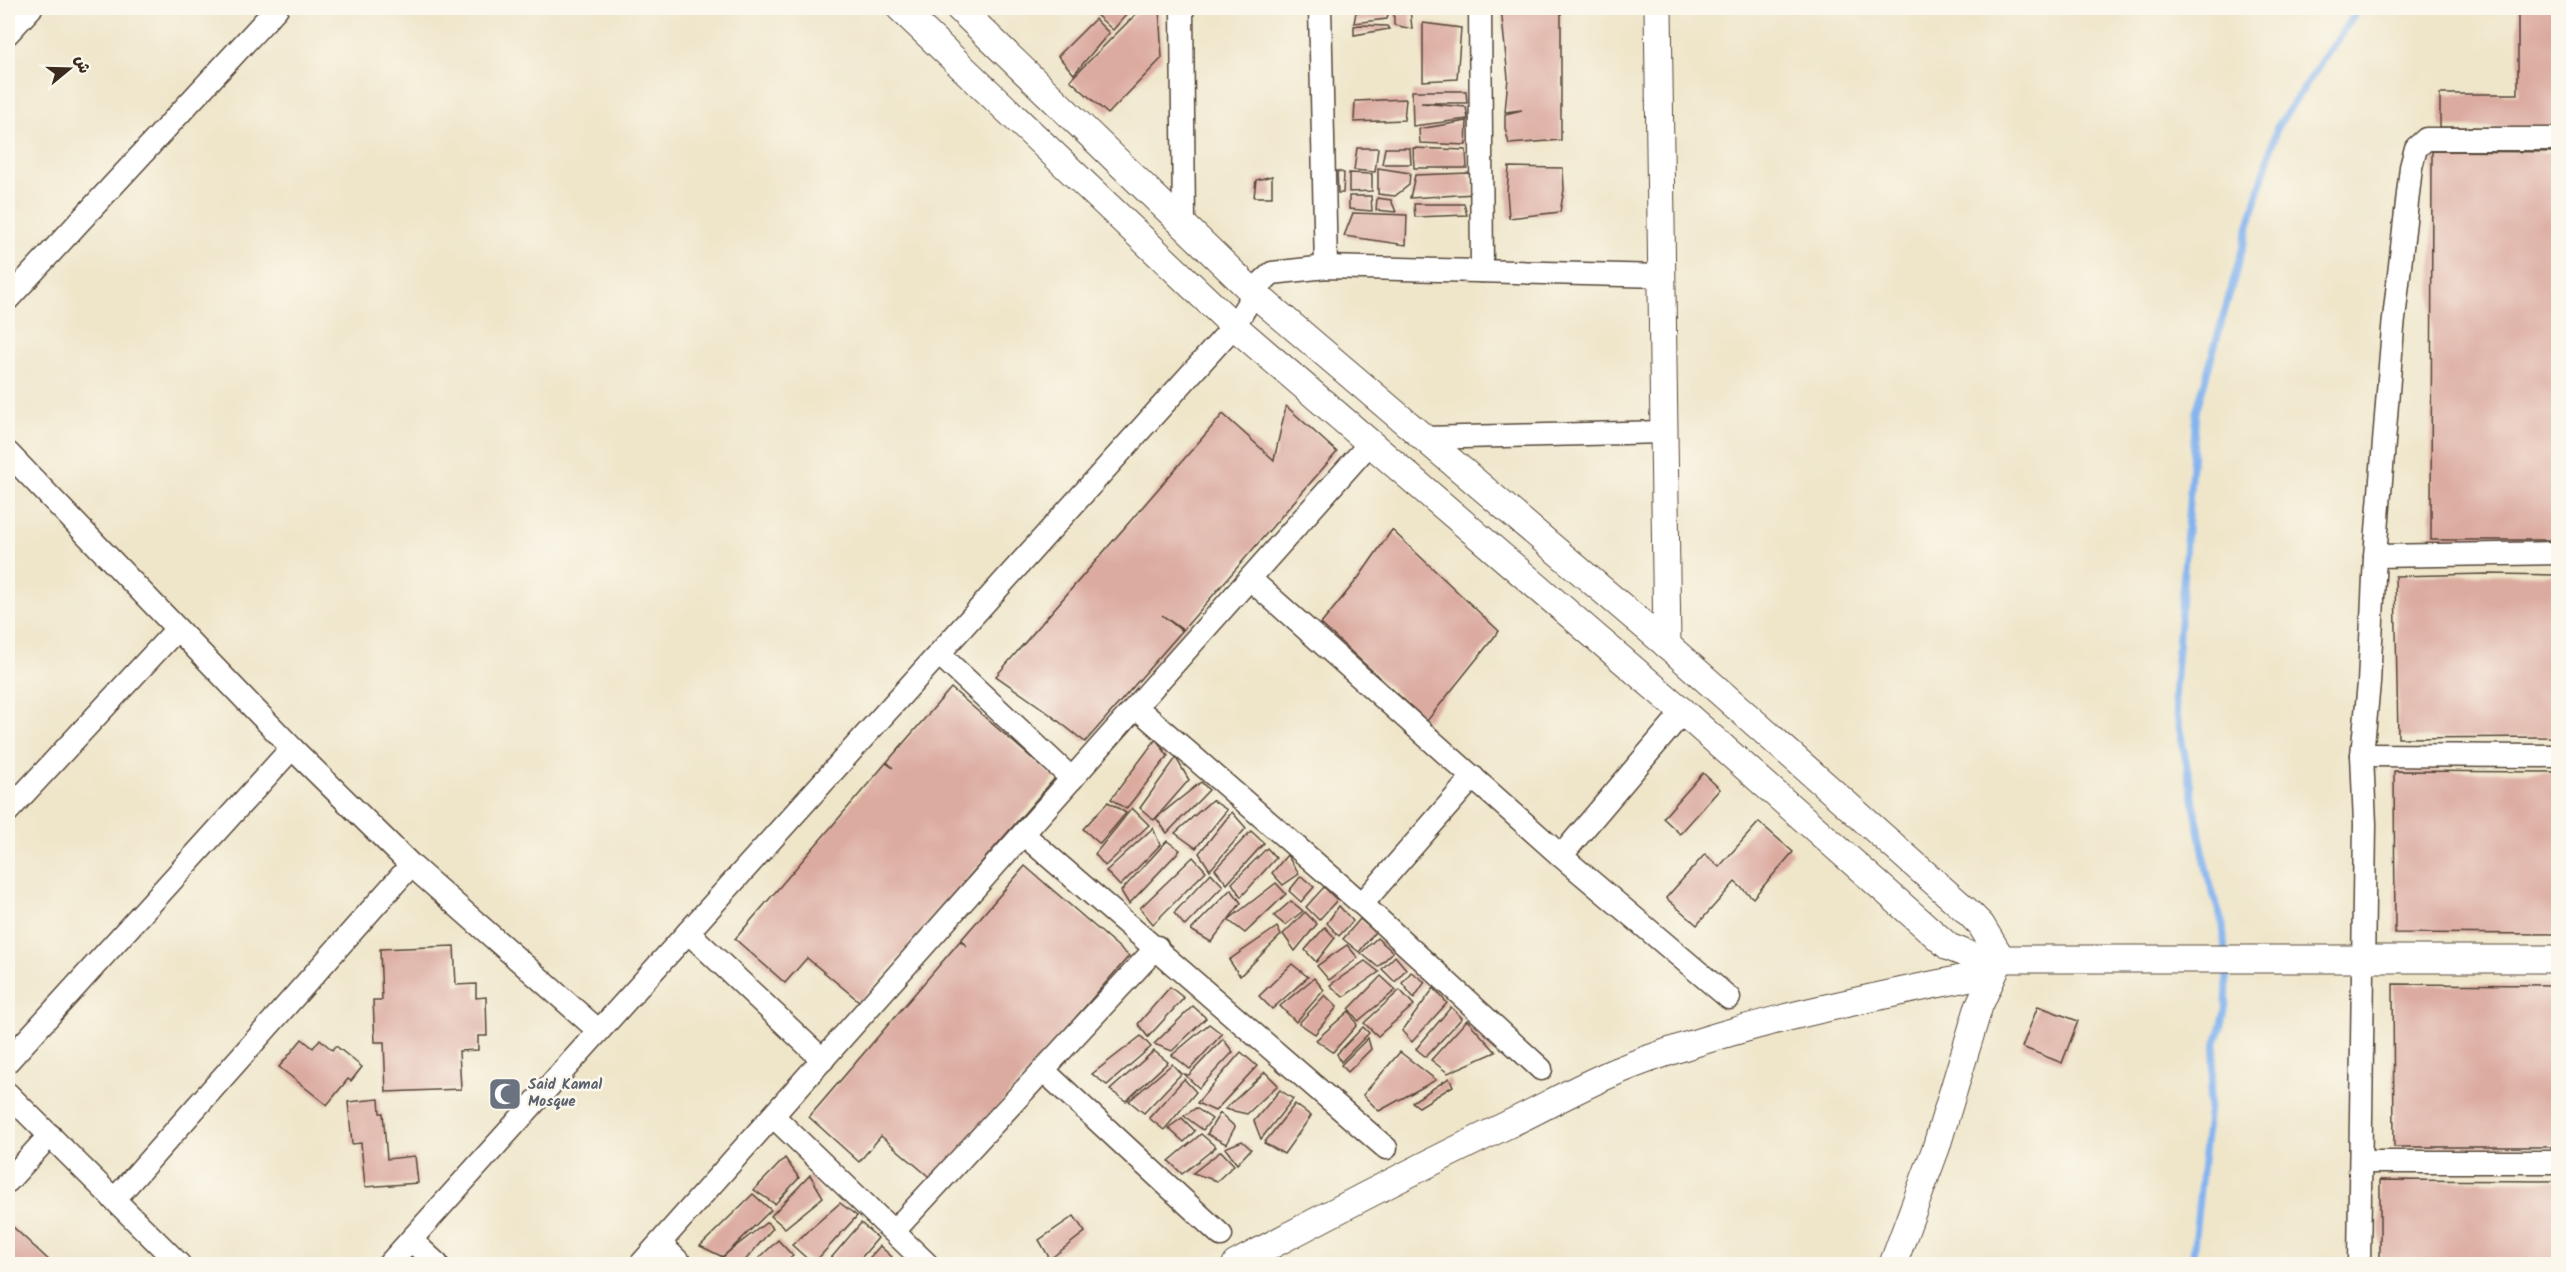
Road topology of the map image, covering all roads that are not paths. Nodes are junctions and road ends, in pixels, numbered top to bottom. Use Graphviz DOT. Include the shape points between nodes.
graph roads {
  1 [pos="31,8"];
  2 [pos="277,8"];
  3 [pos="900,8"];
  4 [pos="959,8"];
  5 [pos="1182,8"];
  6 [pos="1320,8"];
  7 [pos="1480,8"];
  8 [pos="1658,8"];
  9 [pos="8,33"];
  10 [pos="2559,139"];
  11 [pos="1184,225"];
  12 [pos="1326,267"];
  13 [pos="1482,271"];
  14 [pos="1661,276"];
  15 [pos="1255,294"];
  16 [pos="8,300"];
  17 [pos="1234,326"];
  18 [pos="1664,432"];
  19 [pos="1424,438"];
  20 [pos="1370,443"];
  21 [pos="8,453"];
  22 [pos="2559,553"];
  23 [pos="2374,556"];
  24 [pos="1250,579"];
  25 [pos="177,629"];
  26 [pos="1667,645"];
  27 [pos="939,654"];
  28 [pos="1136,708"];
  29 [pos="1683,712"];
  30 [pos="292,748"];
  31 [pos="2362,755"];
  32 [pos="2559,756"];
  33 [pos="1473,777"];
  34 [pos="1072,779"];
  35 [pos="8,811"];
  36 [pos="1023,834"];
  37 [pos="1562,856"];
  38 [pos="411,865"];
  39 [pos="1362,904"];
  40 [pos="688,932"];
  41 [pos="1157,947"];
  42 [pos="2364,959"];
  43 [pos="2559,959"];
  44 [pos="1998,965"];
  45 [pos="1729,998"];
  46 [pos="599,1031"];
  47 [pos="823,1060"];
  48 [pos="8,1061"];
  49 [pos="1541,1069"];
  50 [pos="1043,1070"];
  51 [pos="8,1094"];
  52 [pos="773,1116"];
  53 [pos="50,1135"];
  54 [pos="1386,1148"];
  55 [pos="2361,1162"];
  56 [pos="2559,1162"];
  57 [pos="8,1180"];
  58 [pos="114,1200"];
  59 [pos="894,1232"];
  60 [pos="1221,1235"];
  61 [pos="411,1240"];
  62 [pos="660,1244"];
  63 [pos="166,1260"];
  64 [pos="389,1264"];
  65 [pos="437,1264"];
  66 [pos="641,1264"];
  67 [pos="681,1264"];
  68 [pos="927,1264"];
  69 [pos="1236,1264"];
  70 [pos="1893,1264"];
  71 [pos="2359,1264"];
  1 -- 9 [label="street"];
  2 -- 16 [label="street"];
  3 -- 17 [label="street"];
  4 -- 11 [label="street"];
  5 -- 11 [label="street"];
  6 -- 12 [label="street"];
  7 -- 13 [label="street"];
  8 -- 14 [label="street"];
  10 -- 23 [label="street" via="2426,139 2416,148 2393,328"];
  11 -- 15 [label="street"];
  12 -- 13 [label="street"];
  12 -- 15 [label="street" via="1278,270 1266,277"];
  13 -- 14 [label="street"];
  14 -- 18 [label="street"];
  15 -- 17 [label="street"];
  15 -- 19 [label="street"];
  17 -- 20 [label="street"];
  17 -- 27 [label="street"];
  18 -- 19 [label="street"];
  18 -- 26 [label="street"];
  19 -- 26 [label="street"];
  20 -- 24 [label="street"];
  20 -- 29 [label="street"];
  21 -- 25 [label="street"];
  22 -- 23 [label="street"];
  23 -- 31 [label="street"];
  24 -- 28 [label="street"];
  24 -- 33 [label="street"];
  25 -- 30 [label="street"];
  25 -- 35 [label="street"];
  26 -- 44 [label="street" via="1967,911 1981,925"];
  27 -- 34 [label="street"];
  27 -- 40 [label="street"];
  28 -- 34 [label="street"];
  28 -- 39 [label="street"];
  29 -- 37 [label="street"];
  29 -- 44 [label="street" via="1949,947"];
  30 -- 38 [label="street"];
  30 -- 48 [label="street"];
  31 -- 32 [label="street"];
  31 -- 42 [label="street"];
  33 -- 37 [label="street"];
  33 -- 39 [label="street"];
  34 -- 36 [label="street"];
  36 -- 41 [label="street"];
  36 -- 47 [label="street"];
  37 -- 45 [label="street"];
  38 -- 46 [label="street"];
  38 -- 58 [label="street"];
  39 -- 49 [label="street"];
  40 -- 46 [label="street"];
  40 -- 47 [label="street"];
  41 -- 50 [label="street"];
  41 -- 54 [label="street"];
  42 -- 43 [label="street"];
  42 -- 44 [label="street"];
  42 -- 55 [label="street"];
  44 -- 69 [label="street" via="1756,1026 1616,1072 1411,1172"];
  44 -- 70 [label="street" via="1979,1006 1936,1148"];
  46 -- 61 [label="street"];
  47 -- 52 [label="street"];
  50 -- 59 [label="street"];
  50 -- 60 [label="street"];
  51 -- 53 [label="street"];
  52 -- 59 [label="street"];
  52 -- 62 [label="street"];
  53 -- 57 [label="street"];
  53 -- 58 [label="street"];
  55 -- 56 [label="street"];
  55 -- 71 [label="street"];
  58 -- 63 [label="street"];
  59 -- 68 [label="street"];
  61 -- 64 [label="street"];
  61 -- 65 [label="street"];
  62 -- 66 [label="street"];
  62 -- 67 [label="street"];
}
